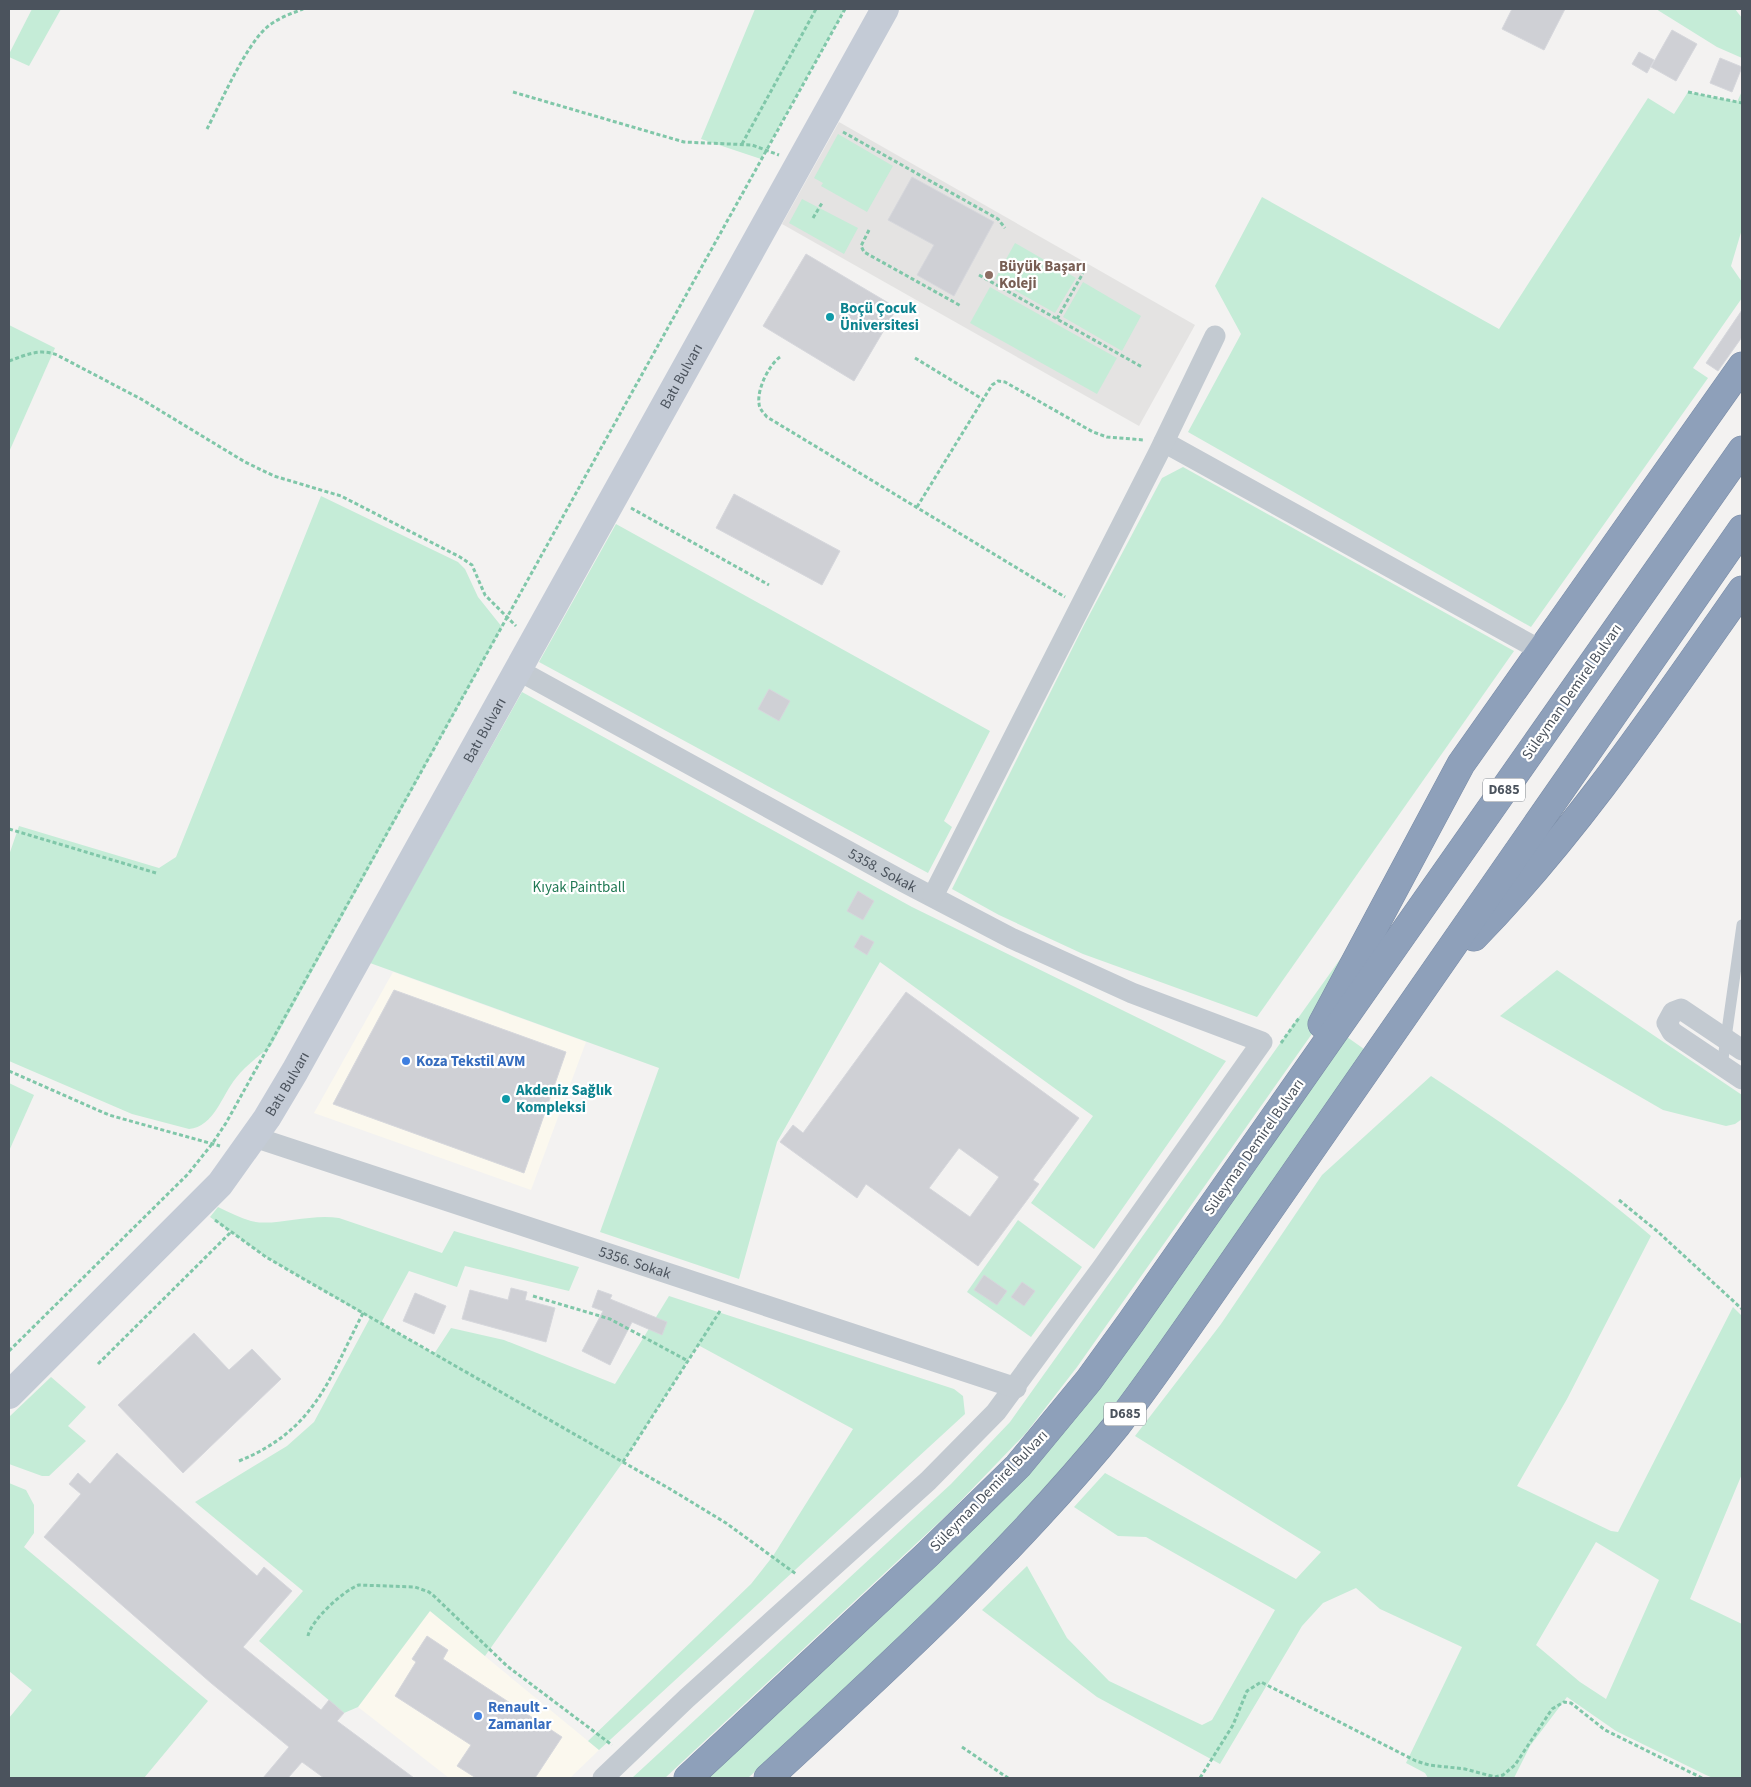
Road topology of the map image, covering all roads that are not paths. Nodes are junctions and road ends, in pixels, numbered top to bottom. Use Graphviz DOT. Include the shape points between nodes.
graph roads {
  1 [pos="863,9"];
  2 [pos="885,9"];
  3 [pos="1215,336"];
  4 [pos="1742,366"];
  5 [pos="1164,442"];
  6 [pos="1742,450"];
  7 [pos="1742,529"];
  8 [pos="1742,590"];
  9 [pos="1540,650"];
  10 [pos="518,670"];
  11 [pos="933,896"];
  12 [pos="1742,924"];
  13 [pos="1417,996"];
  14 [pos="1735,1044"];
  15 [pos="1722,1066"];
  16 [pos="1742,1079"];
  17 [pos="1266,1129"];
  18 [pos="254,1137"];
  19 [pos="9,1370"];
  20 [pos="1016,1388"];
  21 [pos="9,1395"];
  22 [pos="603,1778"];
  23 [pos="688,1778"];
  24 [pos="768,1778"];
  1 -- 19 [label="street, Batı Bulvarı" via="774,153 513,623 273,1072 192,1187"];
  2 -- 10 [label="street, Batı Bulvarı"];
  3 -- 5 [label="street"];
  4 -- 9 [label="highway"];
  5 -- 9 [label="street"];
  5 -- 11 [label="street"];
  6 -- 17 [label="highway, Süleyman Demirel Bulvarı / D685"];
  7 -- 13 [label="highway, D685"];
  8 -- 13 [label="highway" via="1619,765 1555,848"];
  9 -- 17 [label="highway" via="1461,764"];
  10 -- 11 [label="street, 5358. Sokak"];
  10 -- 18 [label="street, Batı Bulvarı" via="295,1071"];
  11 -- 20 [label="street, 5358. Sokak" via="1071,967 1262,1042"];
  12 -- 14 [label="lane"];
  13 -- 24 [label="highway, D685" via="1163,1363 1117,1424 954,1604"];
  14 -- 15 [label="lane"];
  14 -- 15 [label="street" via="1681,1009 1673,1012 1667,1023 1672,1032"];
  15 -- 16 [label="street"];
  17 -- 23 [label="highway, Süleyman Demirel Bulvarı / D685" via="1089,1380 1018,1466"];
  18 -- 20 [label="street, 5356. Sokak"];
  18 -- 21 [label="street, Batı Bulvarı" via="198,1208"];
  20 -- 22 [label="street" via="936,1474"];
}
